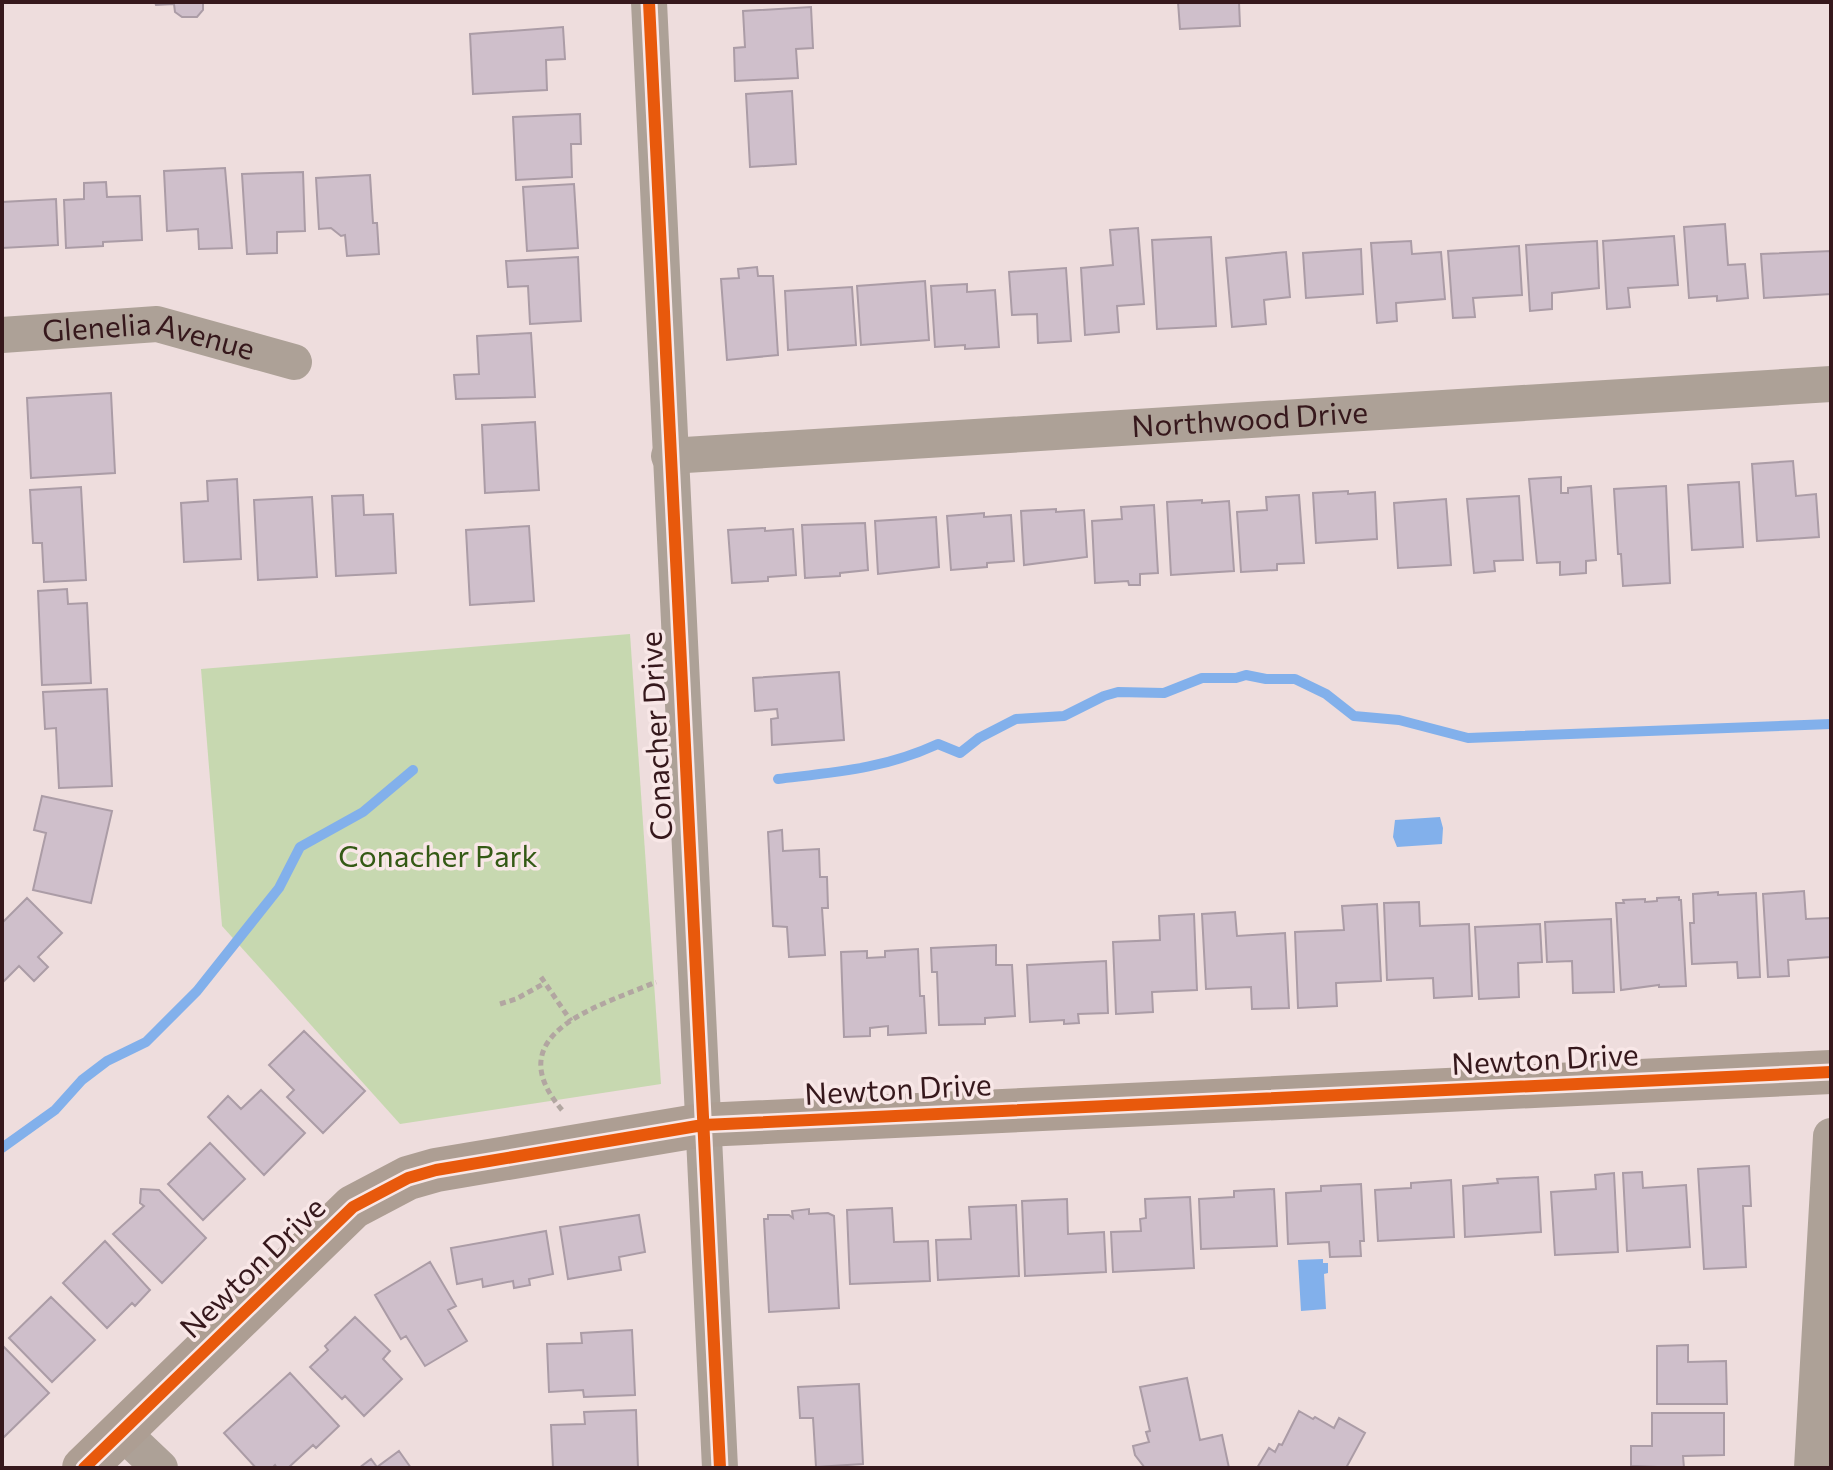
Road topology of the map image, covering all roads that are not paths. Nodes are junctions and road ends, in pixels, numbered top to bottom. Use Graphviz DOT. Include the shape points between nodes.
graph roads {
  1 [pos="649,2"];
  2 [pos="2,335"];
  3 [pos="294,362"];
  4 [pos="1831,384"];
  5 [pos="669,456"];
  6 [pos="1830,1072"];
  7 [pos="1831,1086"];
  8 [pos="703,1125"];
  9 [pos="1831,1136"];
  10 [pos="121,1431"];
  11 [pos="84,1468"];
  12 [pos="160,1468"];
  13 [pos="720,1468"];
  14 [pos="1812,1468"];
  1 -- 5 [label="street, Conacher Drive"];
  2 -- 3 [label="street, Glenelia Avenue" via="157,324"];
  4 -- 5 [label="street, Northwood Drive"];
  5 -- 8 [label="street, Conacher Drive"];
  6 -- 7 [label="street"];
  6 -- 8 [label="street, Newton Drive"];
  8 -- 10 [label="street, Newton Drive" via="436,1170 380,1191 353,1207"];
  8 -- 13 [label="street, Conacher Drive"];
  9 -- 14 [label="street"];
  10 -- 11 [label="street, Newton Drive"];
  10 -- 12 [label="street"];
}
